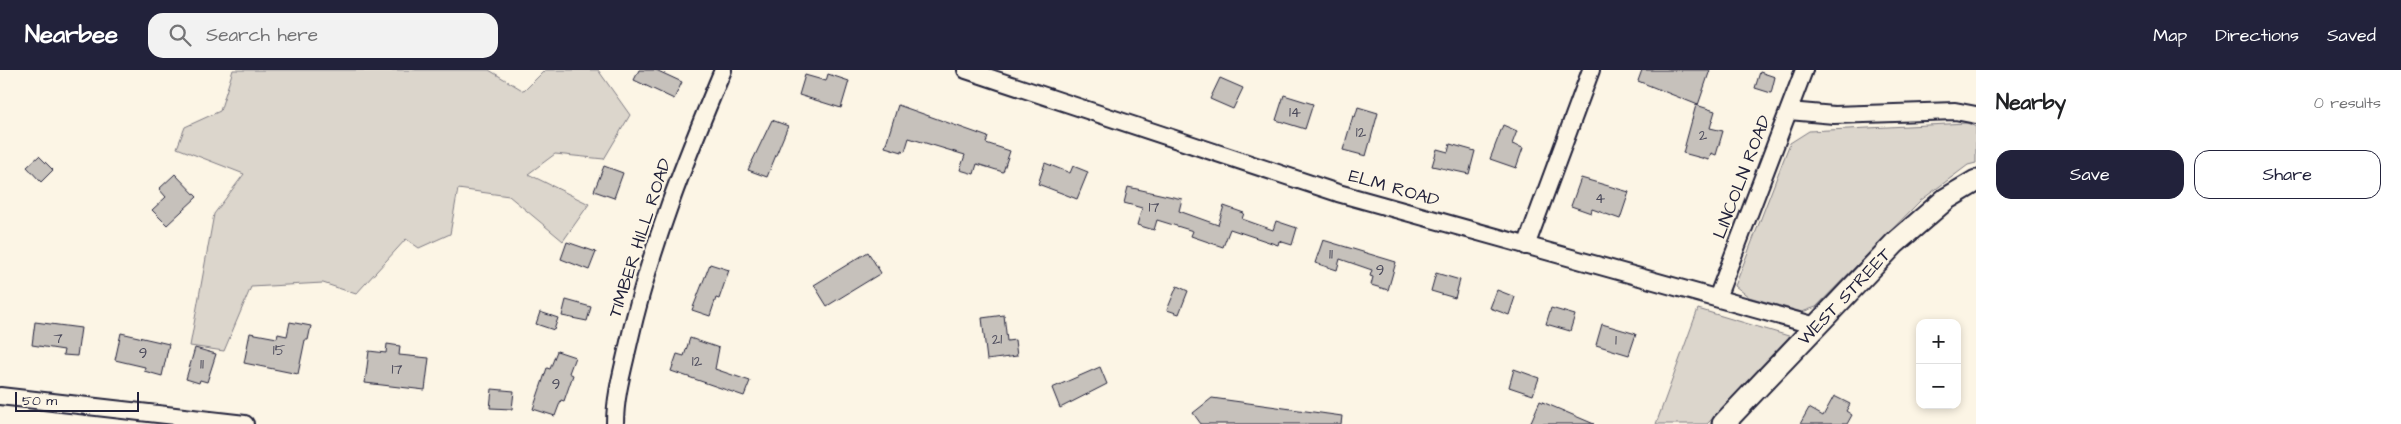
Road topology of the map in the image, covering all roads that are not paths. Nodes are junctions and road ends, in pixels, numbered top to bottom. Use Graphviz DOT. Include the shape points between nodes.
graph roads {
  1 [pos="966,70"];
  2 [pos="1591,70"];
  3 [pos="1804,70"];
  4 [pos="717,73"];
  5 [pos="1789,111"];
  6 [pos="1976,114"];
  7 [pos="1976,180"];
  8 [pos="1526,246"];
  9 [pos="1717,298"];
  10 [pos="1816,326"];
  11 [pos="0,396"];
  12 [pos="615,407"];
  13 [pos="245,424"];
  14 [pos="605,424"];
  15 [pos="615,424"];
  16 [pos="1723,424"];
  1 -- 8 [label="street, ELM ROAD" via="1338,193"];
  2 -- 8 [label="street"];
  3 -- 5 [label="street, LINCOLN ROAD"];
  4 -- 12 [label="street, TIMBER HILL ROAD" via="635,314"];
  5 -- 6 [label="street" via="1814,114 1955,111"];
  5 -- 9 [label="street, LINCOLN ROAD"];
  7 -- 10 [label="main road, WEST STREET" via="1920,219"];
  8 -- 9 [label="street, ELM ROAD"];
  9 -- 10 [label="street, ELM ROAD"];
  10 -- 16 [label="main road, WEST STREET"];
  11 -- 13 [label="street"];
  12 -- 14 [label="street"];
  12 -- 15 [label="street, TIMBER HILL ROAD"];
}
